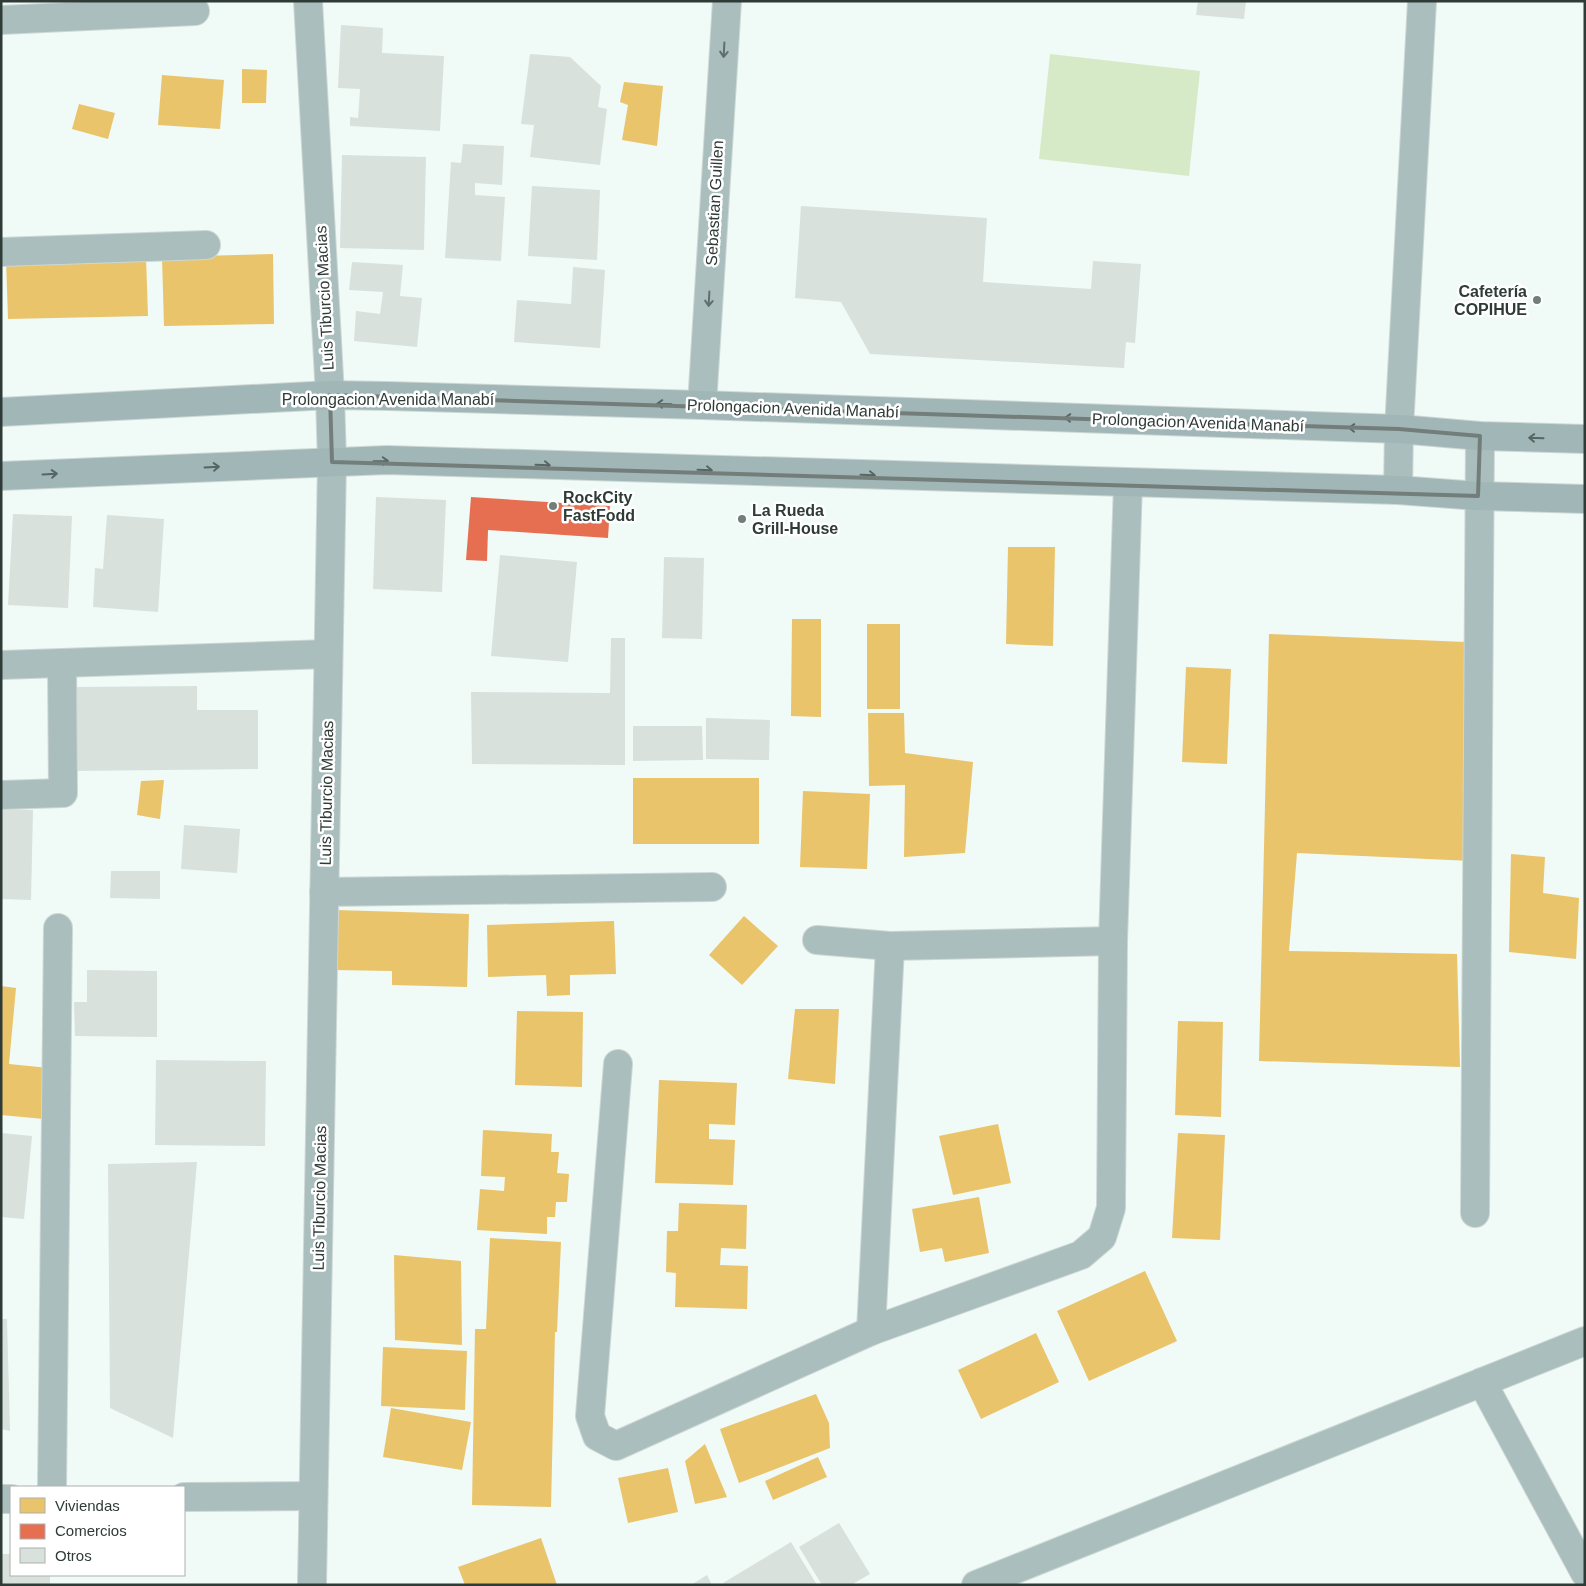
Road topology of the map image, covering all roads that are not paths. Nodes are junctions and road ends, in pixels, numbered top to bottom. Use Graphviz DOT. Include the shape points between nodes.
graph roads {
  1 [pos="308,1"];
  2 [pos="727,1"];
  3 [pos="1422,1"];
  4 [pos="195,12"];
  5 [pos="1,20"];
  6 [pos="206,245"];
  7 [pos="1,252"];
  8 [pos="330,395"];
  9 [pos="702,405"];
  10 [pos="1,412"];
  11 [pos="1398,429"];
  12 [pos="1480,436"];
  13 [pos="1585,439"];
  14 [pos="332,462"];
  15 [pos="1,476"];
  16 [pos="1128,484"];
  17 [pos="1398,490"];
  18 [pos="1478,496"];
  19 [pos="1585,500"];
  20 [pos="328,654"];
  21 [pos="62,663"];
  22 [pos="1,665"];
  23 [pos="1,795"];
  24 [pos="712,887"];
  25 [pos="324,892"];
  26 [pos="58,928"];
  27 [pos="817,940"];
  28 [pos="1113,940"];
  29 [pos="890,946"];
  30 [pos="618,1064"];
  31 [pos="1475,1213"];
  32 [pos="871,1331"];
  33 [pos="1585,1341"];
  34 [pos="1482,1382"];
  35 [pos="52,1486"];
  36 [pos="314,1496"];
  37 [pos="185,1497"];
  38 [pos="1585,1573"];
  39 [pos="312,1585"];
  40 [pos="976,1585"];
  1 -- 8 [label="street, Luis Tiburcio Macias"];
  2 -- 9 [label="street, Sebastian Guillen, one-way"];
  3 -- 11 [label="street"];
  4 -- 5 [label="street"];
  6 -- 7 [label="street"];
  9 -- 8 [label="main road, Prolongacion Avenida Manabí, one-way"];
  8 -- 10 [label="main road, Prolongacion Avenida Manabí"];
  8 -- 14 [label="street, Luis Tiburcio Macias"];
  11 -- 9 [label="main road, Prolongacion Avenida Manabí, one-way"];
  11 -- 12 [label="main road, Prolongacion Avenida Manabí"];
  11 -- 17 [label="street"];
  13 -- 12 [label="main road, Prolongacion Avenida Manabí, one-way"];
  12 -- 18 [label="street"];
  15 -- 14 [label="main road, one-way"];
  14 -- 16 [label="main road, one-way" via="387,460"];
  14 -- 20 [label="street, Luis Tiburcio Macias"];
  16 -- 17 [label="main road"];
  16 -- 28 [label="street"];
  17 -- 18 [label="main road"];
  18 -- 19 [label="main road"];
  18 -- 31 [label="street"];
  20 -- 21 [label="street"];
  20 -- 25 [label="street, Luis Tiburcio Macias"];
  21 -- 22 [label="street"];
  21 -- 23 [label="street" via="63,793"];
  24 -- 25 [label="street"];
  25 -- 36 [label="street, Luis Tiburcio Macias"];
  26 -- 35 [label="street"];
  27 -- 29 [label="street"];
  28 -- 29 [label="street"];
  28 -- 32 [label="street" via="1111,1208 1102,1237 1081,1255"];
  29 -- 32 [label="street"];
  30 -- 32 [label="street" via="590,1416 597,1436 616,1446"];
  33 -- 34 [label="street"];
  34 -- 38 [label="street"];
  34 -- 40 [label="street"];
  36 -- 37 [label="street"];
  36 -- 39 [label="street, Luis Tiburcio Macias"];
}
